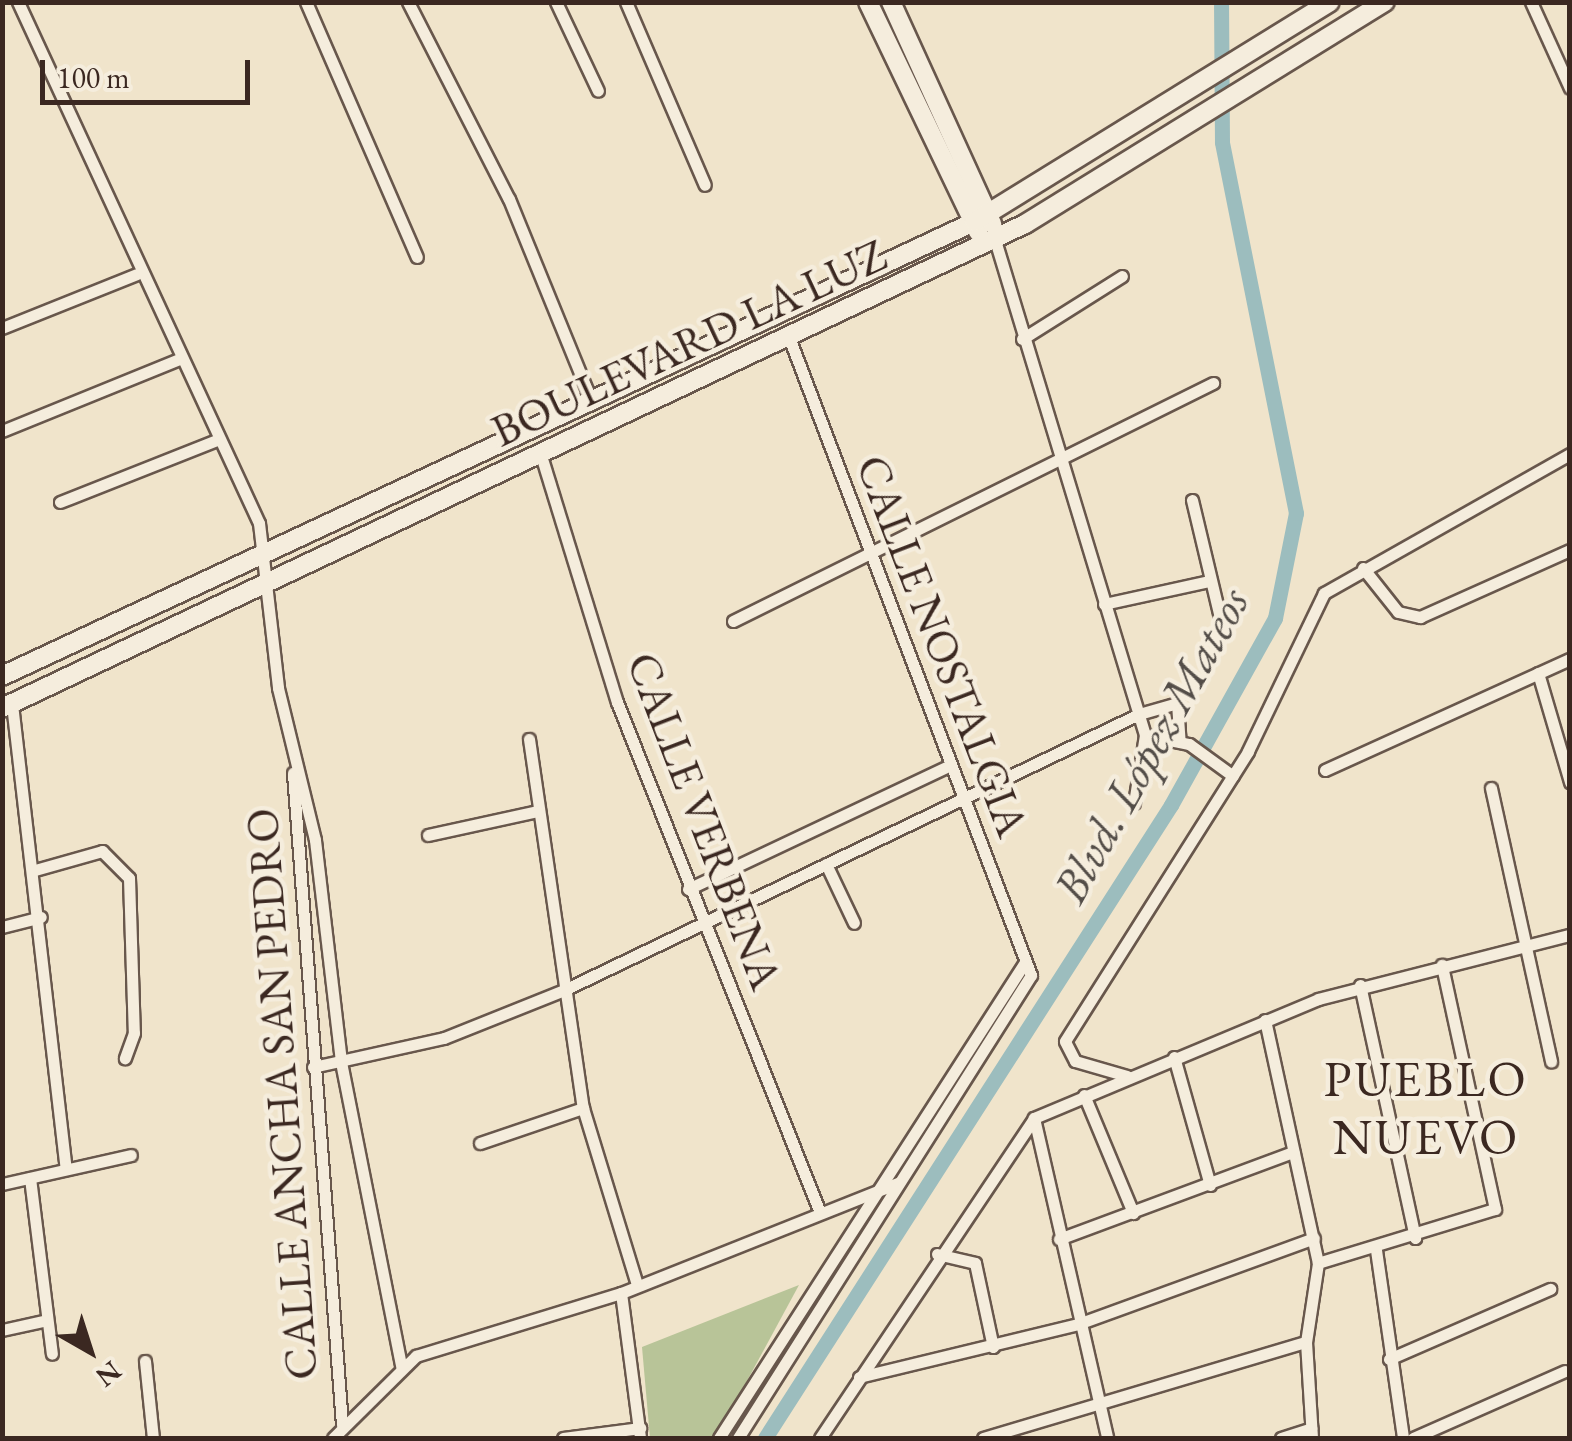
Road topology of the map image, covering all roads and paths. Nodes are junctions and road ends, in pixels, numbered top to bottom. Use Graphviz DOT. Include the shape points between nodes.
graph roads {
  1 [pos="18,2"];
  2 [pos="306,2"];
  3 [pos="408,2"];
  4 [pos="556,2"];
  5 [pos="626,2"];
  6 [pos="868,2"];
  7 [pos="891,2"];
  8 [pos="1330,2"];
  9 [pos="1384,2"];
  10 [pos="1531,2"];
  11 [pos="1570,88"];
  12 [pos="598,91"];
  13 [pos="1150,120"];
  14 [pos="1160,145"];
  15 [pos="704,185"];
  16 [pos="982,218"];
  17 [pos="991,247"];
  18 [pos="417,257"];
  19 [pos="137,274"];
  20 [pos="1122,276"];
  21 [pos="2,328"];
  22 [pos="1022,338"];
  23 [pos="790,340"];
  24 [pos="179,359"];
  25 [pos="1213,383"];
  26 [pos="592,402"];
  27 [pos="2,431"];
  28 [pos="219,440"];
  29 [pos="540,452"];
  30 [pos="1570,454"];
  31 [pos="1058,461"];
  32 [pos="1192,500"];
  33 [pos="60,502"];
  34 [pos="1570,550"];
  35 [pos="264,552"];
  36 [pos="871,560"];
  37 [pos="1363,568"];
  38 [pos="1209,581"];
  39 [pos="261,586"];
  40 [pos="1104,604"];
  41 [pos="733,621"];
  42 [pos="1224,630"];
  43 [pos="1570,659"];
  44 [pos="1538,674"];
  45 [pos="2,676"];
  46 [pos="8,706"];
  47 [pos="1138,714"];
  48 [pos="1145,736"];
  49 [pos="529,739"];
  50 [pos="1184,743"];
  51 [pos="292,759"];
  52 [pos="948,766"];
  53 [pos="1325,770"];
  54 [pos="1229,773"];
  55 [pos="1570,782"];
  56 [pos="1490,788"];
  57 [pos="962,800"];
  58 [pos="1134,803"];
  59 [pos="537,812"];
  60 [pos="428,835"];
  61 [pos="826,864"];
  62 [pos="35,870"];
  63 [pos="688,888"];
  64 [pos="41,917"];
  65 [pos="854,923"];
  66 [pos="702,924"];
  67 [pos="2,927"];
  68 [pos="1570,936"];
  69 [pos="1529,945"];
  70 [pos="1026,962"];
  71 [pos="1442,965"];
  72 [pos="1360,985"];
  73 [pos="564,990"];
  74 [pos="1265,1020"];
  75 [pos="1174,1057"];
  76 [pos="125,1058"];
  77 [pos="1551,1060"];
  78 [pos="342,1062"];
  79 [pos="313,1068"];
  80 [pos="1128,1076"];
  81 [pos="1084,1095"];
  82 [pos="583,1108"];
  83 [pos="1034,1118"];
  84 [pos="480,1143"];
  85 [pos="1293,1152"];
  86 [pos="131,1155"];
  87 [pos="66,1170"];
  88 [pos="30,1178"];
  89 [pos="2,1184"];
  90 [pos="898,1184"];
  91 [pos="1210,1185"];
  92 [pos="879,1190"];
  93 [pos="819,1210"];
  94 [pos="1132,1214"];
  95 [pos="1314,1238"];
  96 [pos="1415,1238"];
  97 [pos="1059,1239"];
  98 [pos="1376,1250"];
  99 [pos="937,1254"];
  100 [pos="1318,1263"];
  101 [pos="637,1286"];
  102 [pos="1550,1289"];
  103 [pos="620,1293"];
  104 [pos="47,1320"];
  105 [pos="1078,1324"];
  106 [pos="2,1330"];
  107 [pos="1306,1342"];
  108 [pos="993,1347"];
  109 [pos="52,1354"];
  110 [pos="1389,1359"];
  111 [pos="145,1361"];
  112 [pos="401,1366"];
  113 [pos="1565,1370"];
  114 [pos="859,1377"];
  115 [pos="1100,1407"];
  116 [pos="342,1424"];
  117 [pos="640,1433"];
  118 [pos="1311,1434"];
  119 [pos="153,1438"];
  120 [pos="333,1438"];
  121 [pos="563,1438"];
  122 [pos="719,1438"];
  123 [pos="738,1438"];
  124 [pos="820,1438"];
  125 [pos="983,1438"];
  126 [pos="1107,1438"];
  127 [pos="1281,1438"];
  128 [pos="1403,1438"];
  129 [pos="1413,1438"];
  1 -- 19 [label="street"];
  2 -- 18 [label="street"];
  3 -- 26 [label="street" via="508,200"];
  4 -- 12 [label="street"];
  5 -- 15 [label="street"];
  6 -- 16 [label="main road"];
  7 -- 16 [label="main road"];
  8 -- 13 [label="main road, BOULEVARD LA LUZ"];
  9 -- 14 [label="main road, BOULEVARD LA LUZ"];
  10 -- 11 [label="street"];
  13 -- 14 [label="main road"];
  13 -- 16 [label="main road, BOULEVARD LA LUZ"];
  14 -- 17 [label="main road, BOULEVARD LA LUZ"];
  16 -- 17 [label="main road"];
  16 -- 26 [label="main road, BOULEVARD LA LUZ"];
  17 -- 22 [label="street"];
  17 -- 23 [label="main road, BOULEVARD LA LUZ"];
  19 -- 21 [label="street"];
  19 -- 24 [label="street"];
  20 -- 22 [label="street"];
  22 -- 31 [label="street"];
  23 -- 29 [label="main road, BOULEVARD LA LUZ"];
  23 -- 36 [label="street, CALLE NOSTALGIA"];
  24 -- 27 [label="street"];
  24 -- 28 [label="street"];
  25 -- 31 [label="street"];
  26 -- 35 [label="main road, BOULEVARD LA LUZ"];
  28 -- 33 [label="street"];
  28 -- 35 [label="street"];
  29 -- 39 [label="main road, BOULEVARD LA LUZ"];
  29 -- 63 [label="street, CALLE VERBENA" via="617,702"];
  30 -- 37 [label="street"];
  31 -- 36 [label="street"];
  31 -- 40 [label="street"];
  32 -- 38 [label="street"];
  34 -- 37 [label="street" via="1420,617 1398,612"];
  35 -- 39 [label="street, CALLE ANCHA SAN PEDRO"];
  35 -- 45 [label="main road, BOULEVARD LA LUZ"];
  36 -- 41 [label="street"];
  36 -- 52 [label="street, CALLE NOSTALGIA"];
  37 -- 54 [label="street" via="1313,610"];
  38 -- 40 [label="street"];
  38 -- 42 [label="street"];
  39 -- 46 [label="main road, BOULEVARD LA LUZ"];
  39 -- 51 [label="street, CALLE ANCHA SAN PEDRO"];
  40 -- 47 [label="street"];
  43 -- 44 [label="street"];
  44 -- 53 [label="street"];
  44 -- 55 [label="street"];
  46 -- 62 [label="street"];
  47 -- 48 [label="street"];
  47 -- 50 [label="street" via="1177,703"];
  47 -- 57 [label="street"];
  48 -- 50 [label="street"];
  48 -- 58 [label="street"];
  49 -- 59 [label="street"];
  50 -- 54 [label="street"];
  51 -- 78 [label="street, CALLE ANCHA SAN PEDRO" via="315,840"];
  51 -- 79 [label="street, CALLE ANCHA SAN PEDRO"];
  52 -- 57 [label="street, CALLE NOSTALGIA"];
  52 -- 63 [label="street"];
  54 -- 80 [label="street" via="1140,930 1066,1041 1075,1061"];
  56 -- 69 [label="street"];
  57 -- 61 [label="street"];
  57 -- 70 [label="street, CALLE NOSTALGIA"];
  59 -- 60 [label="street"];
  59 -- 73 [label="street"];
  61 -- 65 [label="street"];
  61 -- 66 [label="street"];
  62 -- 64 [label="street"];
  62 -- 76 [label="street" via="102,852 129,878 134,1033"];
  63 -- 66 [label="street, CALLE VERBENA"];
  64 -- 67 [label="street"];
  64 -- 87 [label="street"];
  66 -- 73 [label="street"];
  66 -- 93 [label="street, CALLE VERBENA"];
  68 -- 69 [label="street"];
  69 -- 71 [label="street"];
  69 -- 77 [label="street"];
  70 -- 90 [label="street, CALLE NOSTALGIA" via="1031,976"];
  70 -- 92 [label="street"];
  71 -- 72 [label="street"];
  71 -- 96 [label="street" via="1496,1196 1491,1215"];
  72 -- 74 [label="street"];
  72 -- 96 [label="street"];
  73 -- 78 [label="street" via="444,1038"];
  73 -- 82 [label="street"];
  74 -- 75 [label="street"];
  74 -- 85 [label="street"];
  75 -- 80 [label="street"];
  75 -- 91 [label="street"];
  78 -- 79 [label="street"];
  78 -- 112 [label="street, CALLE ANCHA SAN PEDRO"];
  79 -- 116 [label="street, CALLE ANCHA SAN PEDRO"];
  80 -- 81 [label="street"];
  81 -- 83 [label="street"];
  81 -- 94 [label="street"];
  82 -- 84 [label="street"];
  82 -- 101 [label="street"];
  83 -- 97 [label="street"];
  83 -- 99 [label="street"];
  85 -- 91 [label="street"];
  85 -- 95 [label="street"];
  86 -- 87 [label="street"];
  87 -- 88 [label="street"];
  88 -- 89 [label="street"];
  88 -- 104 [label="street"];
  90 -- 92 [label="street"];
  90 -- 123 [label="street"];
  91 -- 94 [label="street"];
  92 -- 93 [label="street"];
  92 -- 122 [label="street"];
  93 -- 101 [label="street"];
  94 -- 97 [label="street"];
  95 -- 100 [label="street"];
  95 -- 105 [label="street"];
  96 -- 98 [label="street"];
  97 -- 105 [label="street"];
  98 -- 100 [label="street"];
  98 -- 110 [label="street"];
  99 -- 108 [label="street" via="975,1263"];
  99 -- 114 [label="street"];
  100 -- 107 [label="street"];
  101 -- 103 [label="street"];
  102 -- 110 [label="street"];
  103 -- 112 [label="street"];
  103 -- 117 [label="street"];
  104 -- 106 [label="street"];
  104 -- 109 [label="street"];
  105 -- 108 [label="street"];
  105 -- 115 [label="street"];
  107 -- 115 [label="street"];
  107 -- 118 [label="street"];
  108 -- 114 [label="street"];
  110 -- 128 [label="street"];
  111 -- 119 [label="street"];
  112 -- 116 [label="street"];
  113 -- 129 [label="street"];
  114 -- 124 [label="street"];
  115 -- 125 [label="street"];
  115 -- 126 [label="street"];
  116 -- 120 [label="street"];
  117 -- 121 [label="street"];
  118 -- 127 [label="street"];
}
